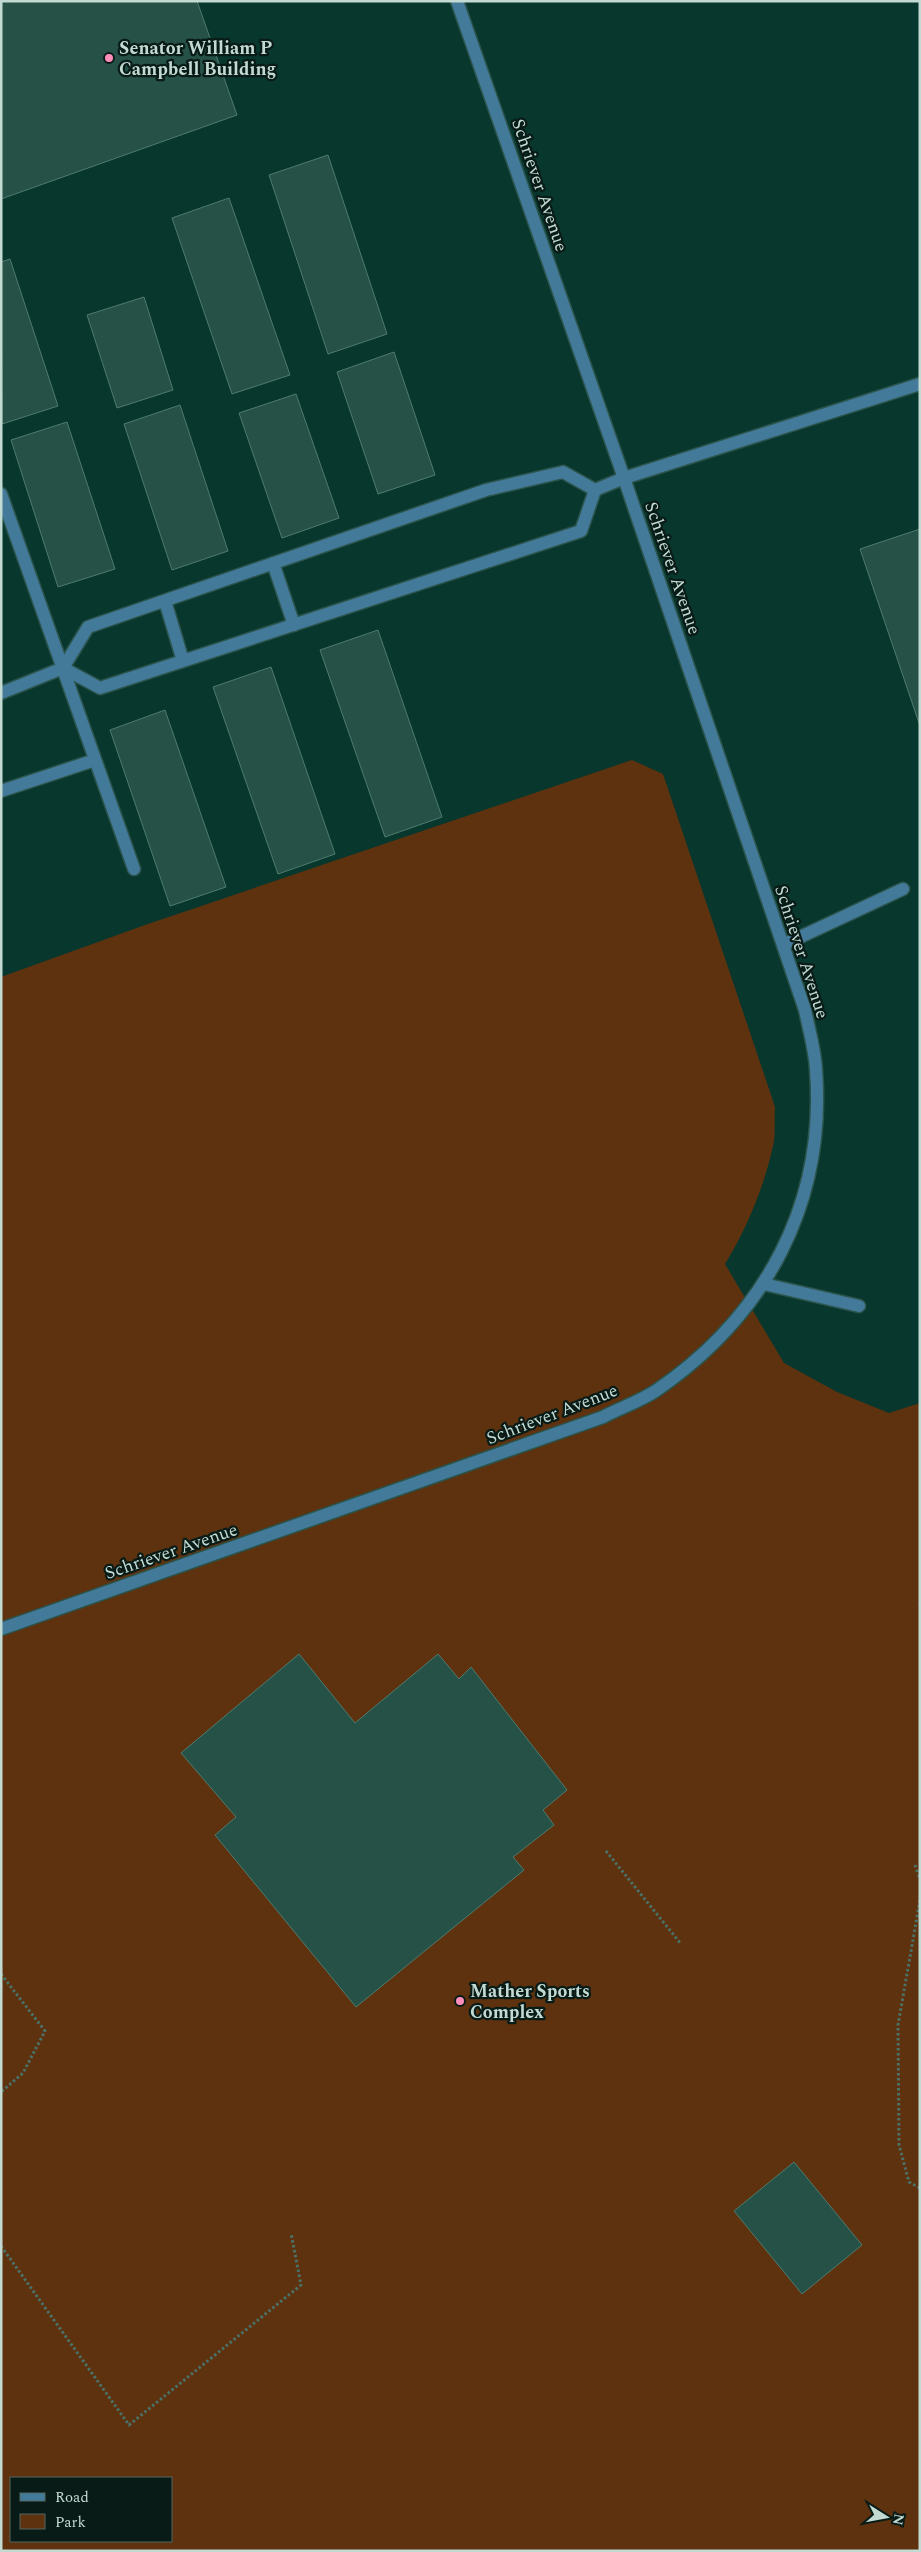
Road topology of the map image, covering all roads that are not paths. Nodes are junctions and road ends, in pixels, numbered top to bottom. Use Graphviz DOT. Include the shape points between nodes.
graph roads {
  1 [pos="457,1"];
  2 [pos="920,384"];
  3 [pos="624,478"];
  4 [pos="595,490"];
  5 [pos="1,494"];
  6 [pos="273,563"];
  7 [pos="165,600"];
  8 [pos="294,625"];
  9 [pos="183,661"];
  10 [pos="63,668"];
  11 [pos="1,693"];
  12 [pos="95,760"];
  13 [pos="1,791"];
  14 [pos="134,869"];
  15 [pos="902,889"];
  16 [pos="783,945"];
  17 [pos="764,1284"];
  18 [pos="859,1306"];
  19 [pos="1,1629"];
  1 -- 3 [label="street, Schriever Avenue"];
  2 -- 3 [label="street"];
  3 -- 4 [label="street"];
  3 -- 16 [label="street, Schriever Avenue"];
  4 -- 6 [label="street" via="563,472 486,490"];
  4 -- 8 [label="street" via="582,531"];
  5 -- 10 [label="street"];
  6 -- 7 [label="street"];
  6 -- 8 [label="street"];
  7 -- 9 [label="street"];
  7 -- 10 [label="street" via="88,627"];
  8 -- 9 [label="street"];
  9 -- 10 [label="street" via="100,688"];
  10 -- 11 [label="street"];
  10 -- 12 [label="street"];
  12 -- 13 [label="street"];
  12 -- 14 [label="street"];
  15 -- 16 [label="street"];
  16 -- 17 [label="street, Schriever Avenue" via="805,1010 814,1059 817,1128 807,1186 792,1231"];
  17 -- 18 [label="street"];
  17 -- 19 [label="street, Schriever Avenue" via="736,1322 703,1356 655,1391 603,1417"];
}
